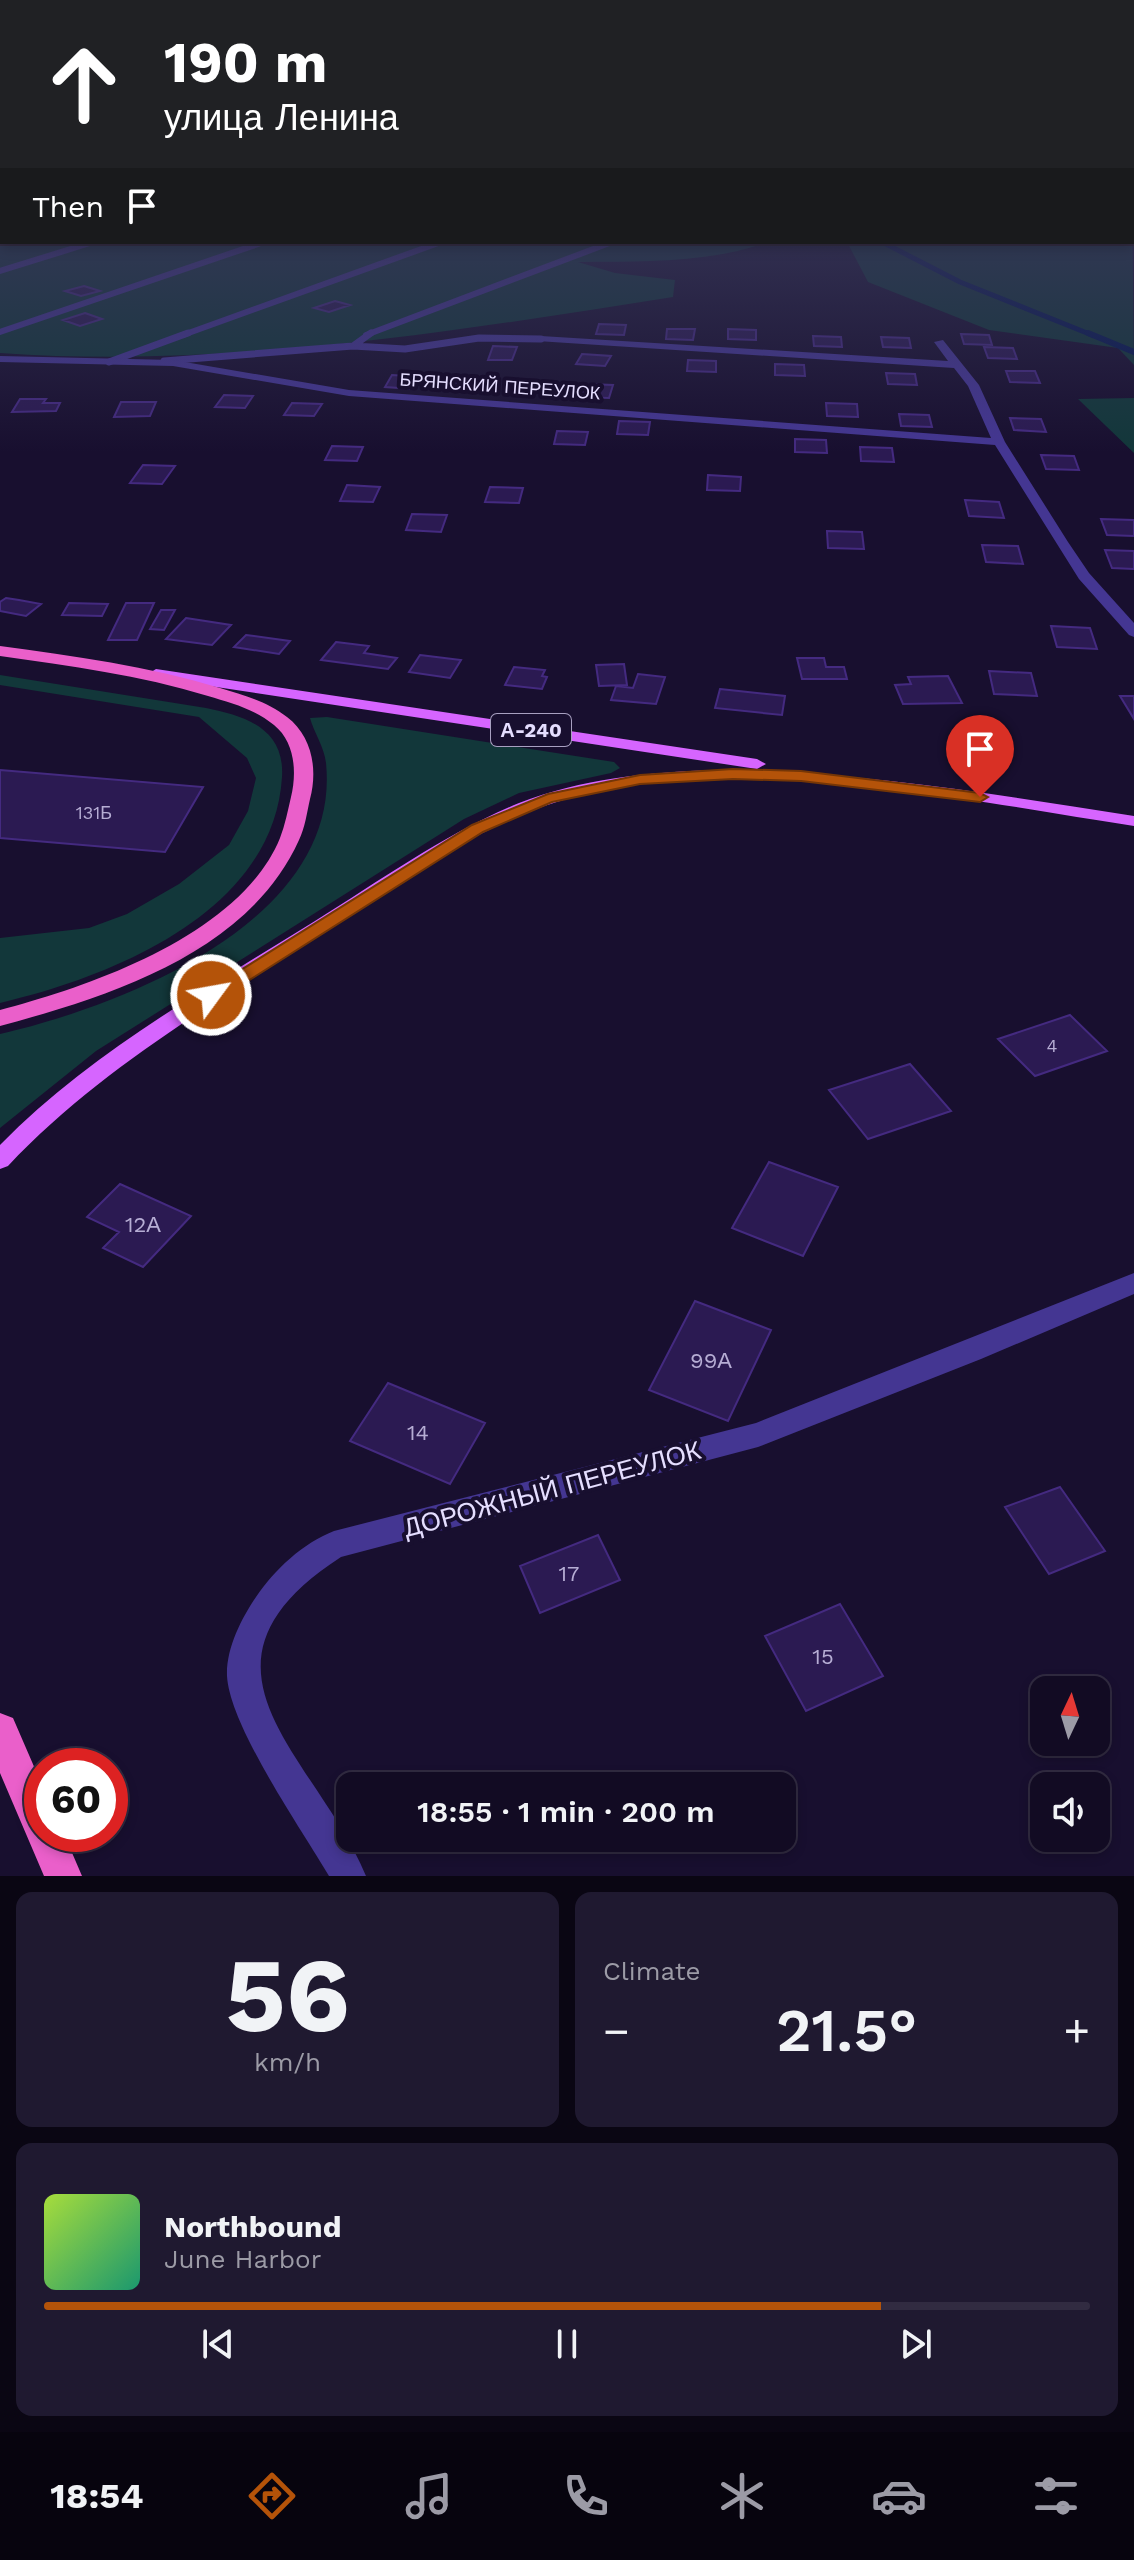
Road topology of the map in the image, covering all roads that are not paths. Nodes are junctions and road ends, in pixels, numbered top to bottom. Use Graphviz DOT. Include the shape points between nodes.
graph roads {
  1 [pos="163,277"];
  2 [pos="345,277"];
  3 [pos="516,277"];
  4 [pos="0,332"];
  5 [pos="541,339"];
  6 [pos="939,342"];
  7 [pos="353,346"];
  8 [pos="249,357"];
  9 [pos="0,359"];
  10 [pos="109,362"];
  11 [pos="151,362"];
  12 [pos="957,365"];
  13 [pos="215,372"];
  14 [pos="999,442"];
  15 [pos="1134,632"];
  16 [pos="0,649"];
  17 [pos="144,672"];
  18 [pos="918,788"];
  19 [pos="1134,821"];
  20 [pos="0,1018"];
  21 [pos="0,1160"];
  22 [pos="1134,1283"];
  23 [pos="0,1731"];
  24 [pos="24,1786"];
  25 [pos="53,1852"];
  26 [pos="63,1876"];
  27 [pos="349,1876"];
  1 -- 4 [label="lane"];
  2 -- 10 [label="lane"];
  3 -- 7 [label="lane" via="362,337"];
  5 -- 7 [label="lane" via="479,338 396,349"];
  5 -- 12 [label="street"];
  6 -- 12 [label="street"];
  7 -- 8 [label="lane"];
  8 -- 11 [label="lane"];
  8 -- 13 [label="lane"];
  9 -- 10 [label="street, БРЯНСКИЙ ПЕРЕУЛОК"];
  10 -- 11 [label="street, БРЯНСКИЙ ПЕРЕУЛОК"];
  11 -- 13 [label="street, БРЯНСКИЙ ПЕРЕУЛОК"];
  12 -- 14 [label="street" via="973,385"];
  13 -- 14 [label="street, БРЯНСКИЙ ПЕРЕУЛОК" via="349,393"];
  14 -- 15 [label="street" via="1084,576"];
  16 -- 17 [label="highway, А-240"];
  17 -- 18 [label="main road, А-240"];
  17 -- 20 [label="highway" via="240,700 280,720 294,734 304,756 304,773 289,842 244,902 194,940 82,995"];
  18 -- 19 [label="main road, А-240"];
  18 -- 21 [label="main road" via="801,776 688,775 592,787 514,811 436,853 127,1050 33,1125"];
  22 -- 27 [label="street, ДОРОЖНЫЙ ПЕРЕУЛОК" via="758,1435 334,1545 309,1559 269,1604 250,1640 243,1677 252,1711"];
  23 -- 24 [label="highway"];
  25 -- 26 [label="highway"];
}
